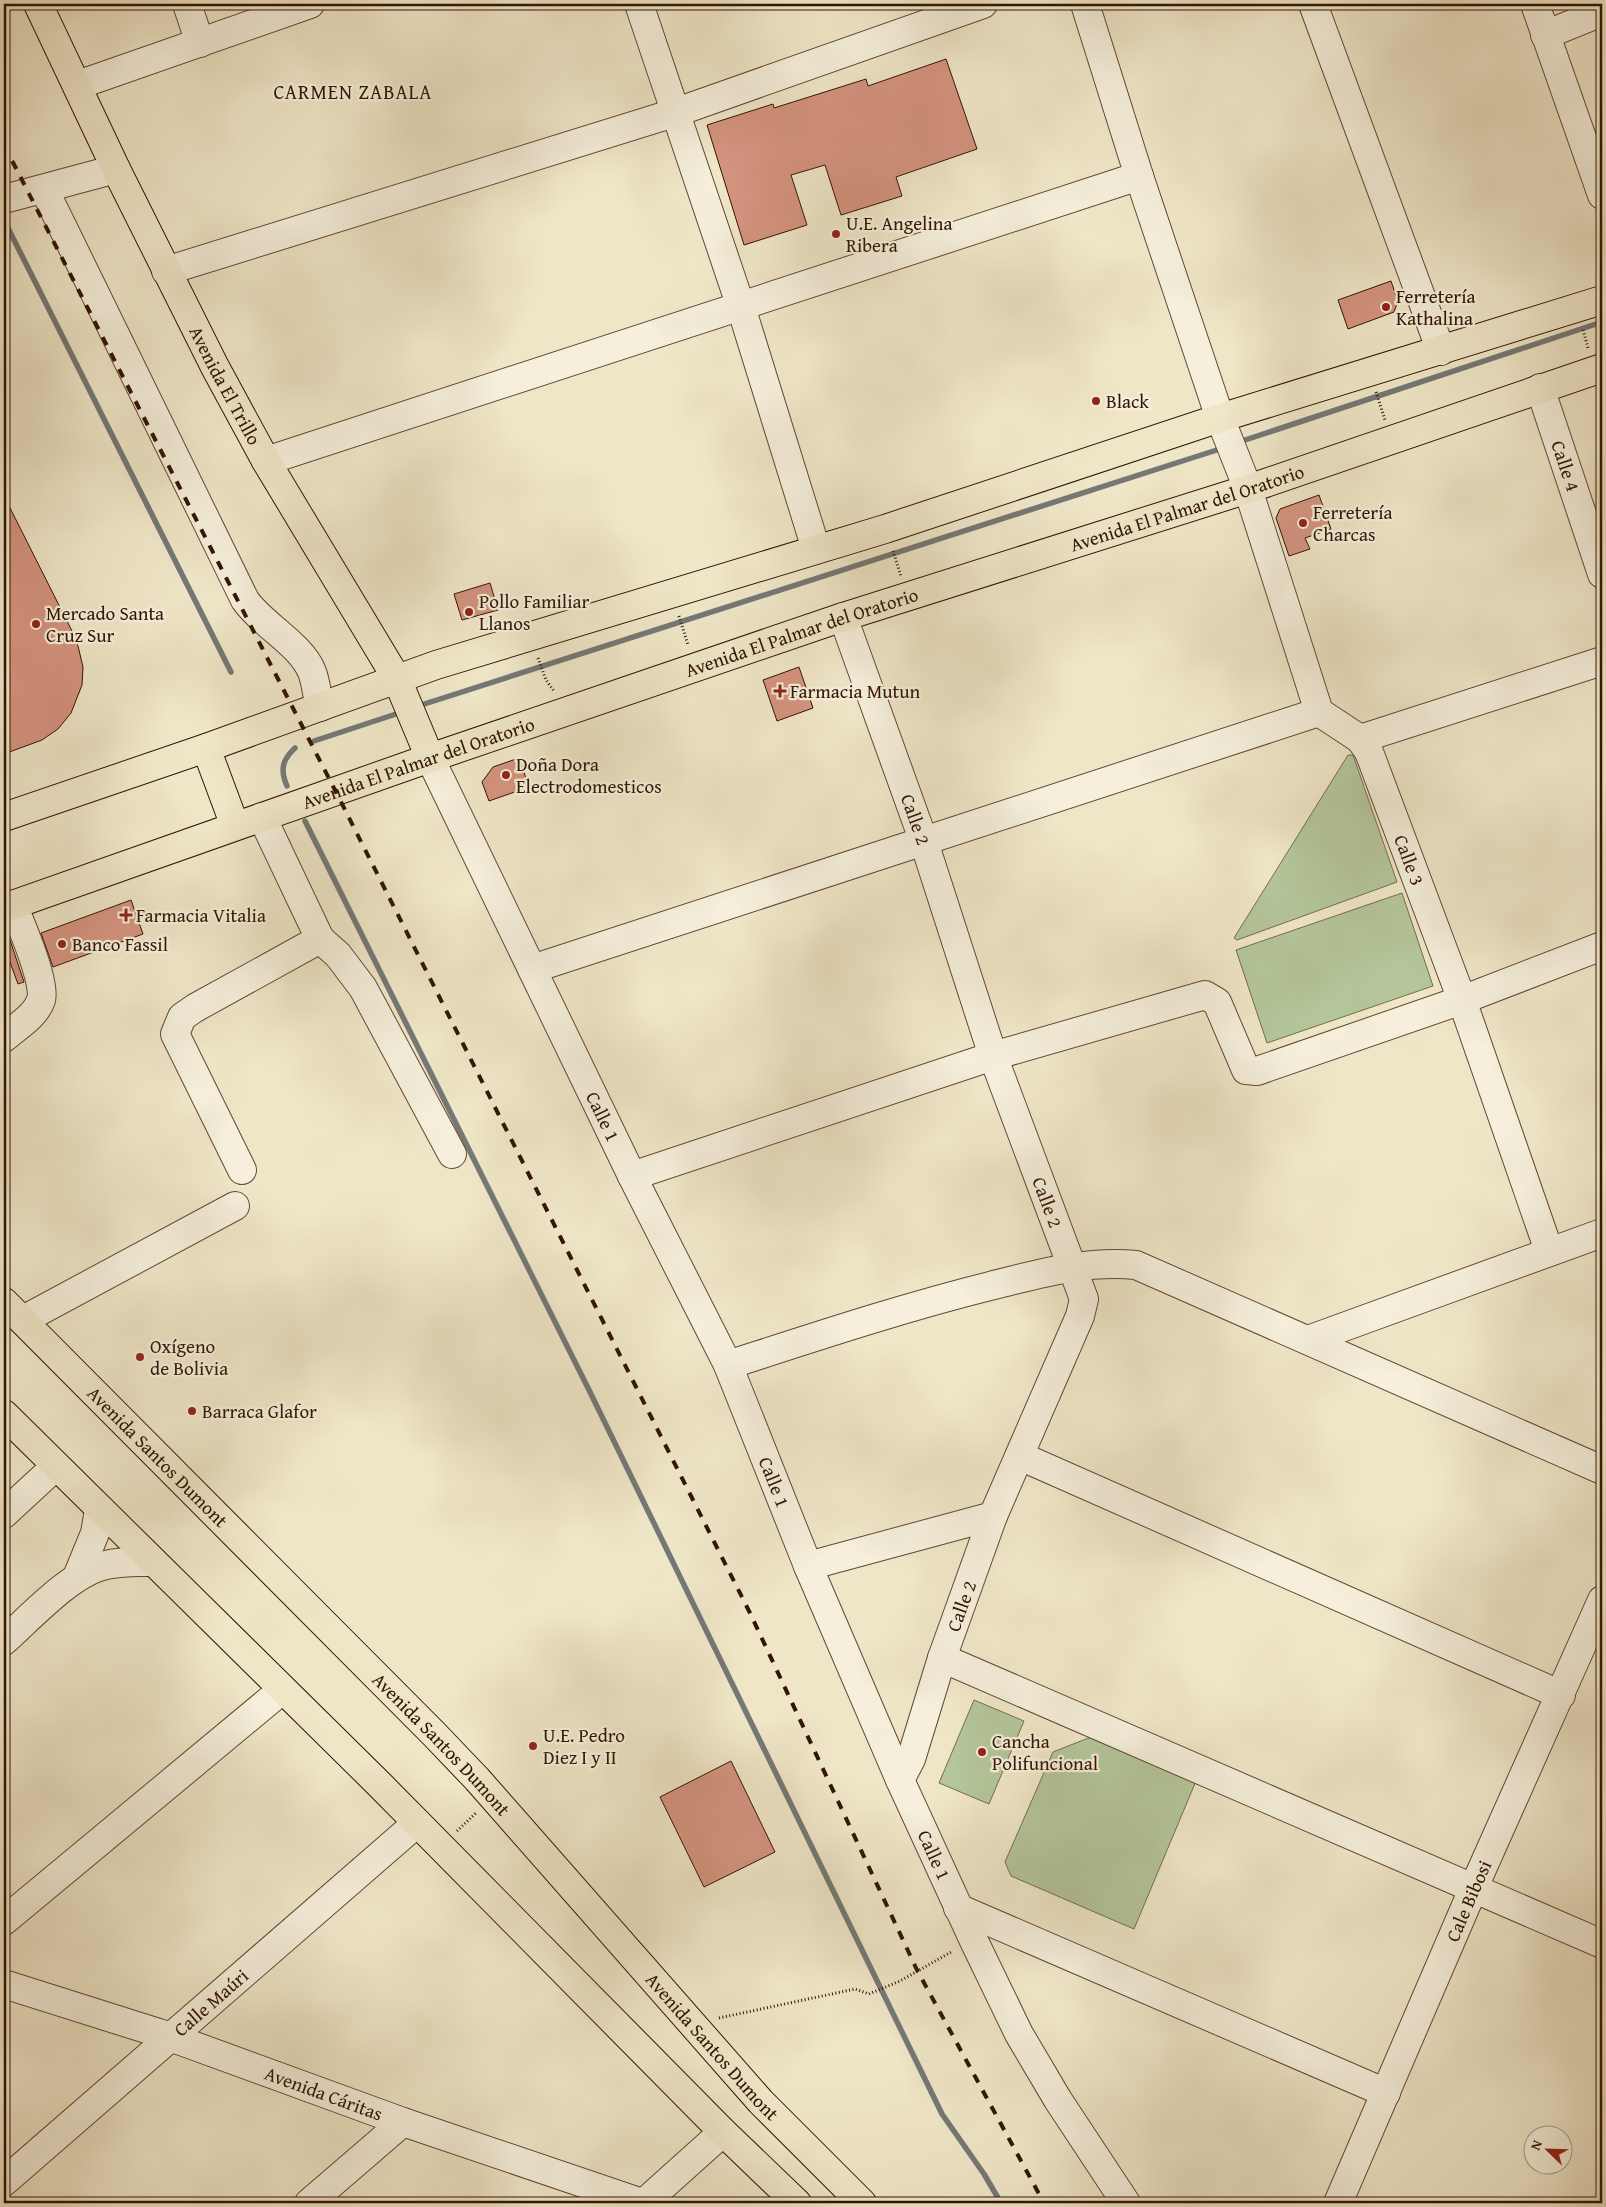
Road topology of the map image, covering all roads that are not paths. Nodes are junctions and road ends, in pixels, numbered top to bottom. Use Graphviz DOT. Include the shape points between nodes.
graph roads {
  1 [pos="38,4"];
  2 [pos="188,4"];
  3 [pos="310,4"];
  4 [pos="638,4"];
  5 [pos="983,4"];
  6 [pos="1084,4"];
  7 [pos="1313,4"];
  8 [pos="1535,4"];
  9 [pos="1602,12"];
  10 [pos="1545,35"];
  11 [pos="200,43"];
  12 [pos="78,85"];
  13 [pos="674,113"];
  14 [pos="116,169"];
  15 [pos="1139,176"];
  16 [pos="44,189"];
  17 [pos="1602,194"];
  18 [pos="4,199"];
  19 [pos="166,270"];
  20 [pos="1602,300"];
  21 [pos="741,307"];
  22 [pos="1441,351"];
  23 [pos="1596,359"];
  24 [pos="1540,388"];
  25 [pos="1223,425"];
  26 [pos="266,461"];
  27 [pos="1243,477"];
  28 [pos="816,549"];
  29 [pos="1602,574"];
  30 [pos="843,617"];
  31 [pos="1602,661"];
  32 [pos="401,687"];
  33 [pos="320,707"];
  34 [pos="1319,712"];
  35 [pos="1360,739"];
  36 [pos="208,755"];
  37 [pos="430,758"];
  38 [pos="231,816"];
  39 [pos="4,817"];
  40 [pos="262,817"];
  41 [pos="924,842"];
  42 [pos="9,907"];
  43 [pos="320,939"];
  44 [pos="1602,946"];
  45 [pos="532,969"];
  46 [pos="1462,1000"];
  47 [pos="6,1033"];
  48 [pos="993,1056"];
  49 [pos="452,1154"];
  50 [pos="242,1170"];
  51 [pos="632,1176"];
  52 [pos="235,1206"];
  53 [pos="1602,1232"];
  54 [pos="1549,1251"];
  55 [pos="1070,1266"];
  56 [pos="13,1311"];
  57 [pos="1308,1340"];
  58 [pos="728,1365"];
  59 [pos="4,1414"];
  60 [pos="1020,1456"];
  61 [pos="56,1466"];
  62 [pos="1602,1470"];
  63 [pos="100,1510"];
  64 [pos="4,1514"];
  65 [pos="993,1516"];
  66 [pos="152,1562"];
  67 [pos="808,1566"];
  68 [pos="77,1576"];
  69 [pos="1602,1600"];
  70 [pos="4,1640"];
  71 [pos="942,1658"];
  72 [pos="282,1690"];
  73 [pos="1562,1695"];
  74 [pos="900,1780"];
  75 [pos="417,1823"];
  76 [pos="1474,1887"];
  77 [pos="958,1908"];
  78 [pos="4,1921"];
  79 [pos="1602,1944"];
  80 [pos="4,1984"];
  81 [pos="170,2037"];
  82 [pos="1386,2093"];
  83 [pos="403,2122"];
  84 [pos="723,2132"];
  85 [pos="4,2182"];
  86 [pos="309,2203"];
  87 [pos="643,2203"];
  88 [pos="798,2203"];
  89 [pos="862,2203"];
  90 [pos="1126,2203"];
  91 [pos="1338,2203"];
  1 -- 12 [label="main road, Avenida El Trillo"];
  2 -- 11 [label="street"];
  3 -- 11 [label="street"];
  4 -- 13 [label="street"];
  5 -- 13 [label="street"];
  6 -- 15 [label="street"];
  7 -- 22 [label="street"];
  8 -- 10 [label="street"];
  9 -- 10 [label="street"];
  10 -- 17 [label="street"];
  11 -- 12 [label="street"];
  12 -- 14 [label="main road, Avenida El Trillo"];
  13 -- 19 [label="street"];
  13 -- 21 [label="street"];
  14 -- 16 [label="street"];
  14 -- 19 [label="main road, Avenida El Trillo"];
  15 -- 21 [label="street"];
  15 -- 25 [label="street"];
  16 -- 18 [label="street"];
  16 -- 33 [label="street" via="245,600 312,671"];
  19 -- 26 [label="main road, Avenida El Trillo"];
  20 -- 22 [label="main road"];
  21 -- 26 [label="street"];
  21 -- 28 [label="street"];
  22 -- 25 [label="main road"];
  23 -- 24 [label="main road, Avenida El Palmar del Oratorio"];
  24 -- 27 [label="main road, Avenida El Palmar del Oratorio"];
  24 -- 29 [label="street, Calle 4"];
  25 -- 27 [label="street"];
  25 -- 28 [label="main road"];
  26 -- 32 [label="main road, Avenida El Trillo"];
  27 -- 30 [label="main road, Avenida El Palmar del Oratorio"];
  27 -- 34 [label="street"];
  28 -- 32 [label="main road" via="436,665"];
  30 -- 37 [label="main road, Avenida El Palmar del Oratorio"];
  30 -- 41 [label="street, Calle 2"];
  31 -- 35 [label="street"];
  32 -- 33 [label="main road"];
  32 -- 37 [label="main road, Avenida El Trillo"];
  33 -- 36 [label="main road"];
  34 -- 35 [label="street, Calle 3"];
  34 -- 41 [label="street"];
  35 -- 46 [label="street, Calle 3" via="1369,752"];
  36 -- 38 [label="main road"];
  36 -- 39 [label="main road"];
  37 -- 40 [label="main road, Avenida El Palmar del Oratorio"];
  37 -- 45 [label="street, Calle 1"];
  38 -- 40 [label="main road, Avenida El Palmar del Oratorio"];
  38 -- 42 [label="main road, Avenida El Palmar del Oratorio"];
  40 -- 43 [label="street"];
  41 -- 45 [label="street"];
  41 -- 48 [label="street, Calle 2"];
  42 -- 47 [label="street" via="26,938 43,994 36,1008"];
  43 -- 49 [label="street" via="338,955 363,988"];
  43 -- 50 [label="street" via="195,1008 182,1017 175,1034"];
  44 -- 46 [label="street"];
  45 -- 51 [label="street, Calle 1"];
  46 -- 48 [label="street" via="1257,1071 1246,1070 1217,1002 1205,996"];
  46 -- 54 [label="street, Calle 3"];
  48 -- 51 [label="street"];
  48 -- 55 [label="street, Calle 2"];
  51 -- 58 [label="street, Calle 1"];
  52 -- 56 [label="street"];
  53 -- 54 [label="street"];
  54 -- 57 [label="street"];
  55 -- 57 [label="street" via="1136,1265"];
  55 -- 58 [label="street" via="924,1302"];
  55 -- 60 [label="street, Calle 2" via="1084,1299 1083,1307"];
  56 -- 89 [label="main road, Avenida Santos Dumont" via="427,1727 761,2102"];
  57 -- 62 [label="street"];
  58 -- 67 [label="street, Calle 1"];
  59 -- 61 [label="main road"];
  60 -- 65 [label="street, Calle 2"];
  60 -- 73 [label="street"];
  61 -- 63 [label="main road"];
  61 -- 64 [label="street"];
  63 -- 66 [label="main road"];
  63 -- 68 [label="street" via="95,1533"];
  65 -- 67 [label="street"];
  65 -- 71 [label="street, Calle 2"];
  66 -- 68 [label="street" via="101,1566"];
  66 -- 72 [label="main road"];
  67 -- 74 [label="street, Calle 1"];
  68 -- 70 [label="street"];
  69 -- 73 [label="street, Cale Bibosi"];
  71 -- 74 [label="street, Calle 2" via="911,1758"];
  71 -- 76 [label="street"];
  72 -- 75 [label="main road"];
  72 -- 78 [label="street"];
  73 -- 76 [label="street, Cale Bibosi"];
  74 -- 77 [label="street, Calle 1"];
  75 -- 81 [label="street, Calle Maúri"];
  75 -- 84 [label="main road"];
  76 -- 79 [label="street"];
  76 -- 82 [label="street, Cale Bibosi"];
  77 -- 82 [label="street"];
  77 -- 90 [label="street, Calle 1" via="1019,2034"];
  80 -- 81 [label="street, Avenida Cáritas"];
  81 -- 83 [label="street, Avenida Cáritas"];
  81 -- 85 [label="street, Calle Maúri"];
  82 -- 91 [label="street, Cale Bibosi"];
  83 -- 86 [label="street"];
  83 -- 87 [label="street, Avenida Cáritas"];
  84 -- 87 [label="street"];
  84 -- 88 [label="main road"];
}
